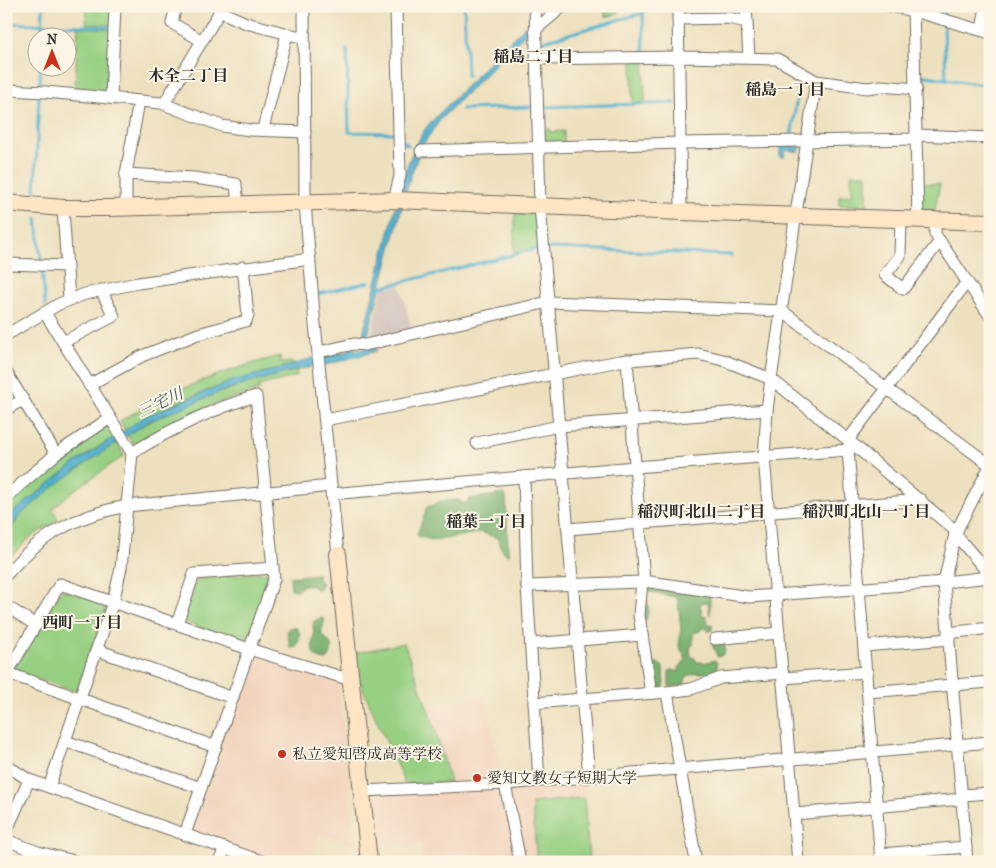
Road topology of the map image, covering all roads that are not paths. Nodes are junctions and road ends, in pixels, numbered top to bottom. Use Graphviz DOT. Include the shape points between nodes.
graph roads {
  1 [pos="115,6"];
  2 [pos="176,6"];
  3 [pos="304,6"];
  4 [pos="396,6"];
  5 [pos="535,6"];
  6 [pos="563,6"];
  7 [pos="678,6"];
  8 [pos="746,6"];
  9 [pos="889,6"];
  10 [pos="986,6"];
  11 [pos="221,9"];
  12 [pos="913,9"];
  13 [pos="678,19"];
  14 [pos="747,22"];
  15 [pos="535,30"];
  16 [pos="986,31"];
  17 [pos="287,34"];
  18 [pos="304,38"];
  19 [pos="202,41"];
  20 [pos="679,58"];
  21 [pos="749,58"];
  22 [pos="536,59"];
  23 [pos="816,81"];
  24 [pos="916,89"];
  25 [pos="6,90"];
  26 [pos="111,98"];
  27 [pos="139,101"];
  28 [pos="164,104"];
  29 [pos="263,129"];
  30 [pos="305,132"];
  31 [pos="916,137"];
  32 [pos="990,138"];
  33 [pos="807,141"];
  34 [pos="680,143"];
  35 [pos="538,147"];
  36 [pos="422,151"];
  37 [pos="126,174"];
  38 [pos="398,200"];
  39 [pos="6,203"];
  40 [pos="305,203"];
  41 [pos="238,206"];
  42 [pos="540,206"];
  43 [pos="63,208"];
  44 [pos="126,208"];
  45 [pos="681,212"];
  46 [pos="795,216"];
  47 [pos="901,219"];
  48 [pos="918,220"];
  49 [pos="935,220"];
  50 [pos="990,222"];
  51 [pos="940,241"];
  52 [pos="310,259"];
  53 [pos="6,264"];
  54 [pos="67,266"];
  55 [pos="243,268"];
  56 [pos="967,282"];
  57 [pos="101,290"];
  58 [pos="69,300"];
  59 [pos="548,302"];
  60 [pos="782,311"];
  61 [pos="45,313"];
  62 [pos="990,316"];
  63 [pos="6,335"];
  64 [pos="63,342"];
  65 [pos="319,352"];
  66 [pos="627,360"];
  67 [pos="6,372"];
  68 [pos="555,374"];
  69 [pos="771,379"];
  70 [pos="89,385"];
  71 [pos="886,388"];
  72 [pos="23,400"];
  73 [pos="6,409"];
  74 [pos="767,410"];
  75 [pos="325,420"];
  76 [pos="631,420"];
  77 [pos="112,422"];
  78 [pos="559,426"];
  79 [pos="477,442"];
  80 [pos="849,444"];
  81 [pos="130,452"];
  82 [pos="56,454"];
  83 [pos="764,457"];
  84 [pos="635,466"];
  85 [pos="990,466"];
  86 [pos="563,473"];
  87 [pos="524,476"];
  88 [pos="331,490"];
  89 [pos="266,492"];
  90 [pos="6,497"];
  91 [pos="920,500"];
  92 [pos="128,506"];
  93 [pos="853,506"];
  94 [pos="769,513"];
  95 [pos="639,523"];
  96 [pos="568,529"];
  97 [pos="956,533"];
  98 [pos="338,554"];
  99 [pos="273,568"];
  100 [pos="989,573"];
  101 [pos="6,575"];
  102 [pos="643,581"];
  103 [pos="944,582"];
  104 [pos="572,584"];
  105 [pos="527,586"];
  106 [pos="860,589"];
  107 [pos="776,595"];
  108 [pos="113,602"];
  109 [pos="6,606"];
  110 [pos="36,624"];
  111 [pos="177,624"];
  112 [pos="990,628"];
  113 [pos="779,633"];
  114 [pos="642,636"];
  115 [pos="949,636"];
  116 [pos="715,639"];
  117 [pos="577,640"];
  118 [pos="531,644"];
  119 [pos="864,646"];
  120 [pos="250,649"];
  121 [pos="96,650"];
  122 [pos="866,672"];
  123 [pos="7,674"];
  124 [pos="783,675"];
  125 [pos="350,680"];
  126 [pos="990,682"];
  127 [pos="953,685"];
  128 [pos="667,692"];
  129 [pos="868,692"];
  130 [pos="651,693"];
  131 [pos="233,698"];
  132 [pos="80,699"];
  133 [pos="582,699"];
  134 [pos="534,703"];
  135 [pos="65,741"];
  136 [pos="990,742"];
  137 [pos="957,745"];
  138 [pos="216,747"];
  139 [pos="873,751"];
  140 [pos="790,759"];
  141 [pos="6,765"];
  142 [pos="680,769"];
  143 [pos="589,777"];
  144 [pos="28,780"];
  145 [pos="539,781"];
  146 [pos="505,784"];
  147 [pos="49,787"];
  148 [pos="201,788"];
  149 [pos="362,791"];
  150 [pos="990,793"];
  151 [pos="962,797"];
  152 [pos="877,807"];
  153 [pos="794,814"];
  154 [pos="6,832"];
  155 [pos="185,834"];
  156 [pos="6,840"];
  157 [pos="966,847"];
  158 [pos="225,848"];
  159 [pos="881,858"];
  160 [pos="78,862"];
  161 [pos="219,862"];
  162 [pos="264,862"];
  163 [pos="369,862"];
  164 [pos="520,862"];
  165 [pos="696,862"];
  166 [pos="798,862"];
  167 [pos="967,862"];
  1 -- 26 [label="street"];
  2 -- 19 [label="street" via="172,23"];
  3 -- 18 [label="street"];
  4 -- 38 [label="street"];
  5 -- 15 [label="street"];
  6 -- 15 [label="street"];
  7 -- 13 [label="street"];
  8 -- 14 [label="street"];
  9 -- 12 [label="street"];
  10 -- 16 [label="street"];
  11 -- 17 [label="street" via="246,23"];
  11 -- 19 [label="street"];
  12 -- 16 [label="street"];
  12 -- 24 [label="street"];
  13 -- 14 [label="street" via="728,18"];
  13 -- 20 [label="street"];
  14 -- 21 [label="street"];
  15 -- 22 [label="street"];
  17 -- 18 [label="street"];
  17 -- 29 [label="street"];
  18 -- 30 [label="street"];
  19 -- 28 [label="street"];
  20 -- 21 [label="street"];
  20 -- 22 [label="street"];
  20 -- 34 [label="street"];
  21 -- 23 [label="street" via="777,59"];
  22 -- 35 [label="street"];
  23 -- 24 [label="street" via="867,88"];
  23 -- 33 [label="street"];
  24 -- 31 [label="street"];
  25 -- 26 [label="street"];
  26 -- 27 [label="street"];
  27 -- 28 [label="street"];
  27 -- 37 [label="street"];
  28 -- 29 [label="street" via="222,126"];
  29 -- 30 [label="street"];
  30 -- 40 [label="street"];
  31 -- 32 [label="street"];
  31 -- 33 [label="street"];
  31 -- 48 [label="street"];
  33 -- 34 [label="street"];
  33 -- 46 [label="street"];
  34 -- 35 [label="street"];
  34 -- 45 [label="street"];
  35 -- 36 [label="street"];
  35 -- 42 [label="street"];
  37 -- 41 [label="street" via="236,184"];
  37 -- 44 [label="street"];
  38 -- 40 [label="street"];
  38 -- 42 [label="street"];
  39 -- 43 [label="street"];
  40 -- 41 [label="street"];
  40 -- 52 [label="street"];
  41 -- 44 [label="street"];
  42 -- 45 [label="street"];
  42 -- 59 [label="street"];
  43 -- 44 [label="street"];
  43 -- 54 [label="street"];
  45 -- 46 [label="street"];
  46 -- 47 [label="street"];
  46 -- 60 [label="street"];
  47 -- 48 [label="street"];
  47 -- 51 [label="street" via="900,256 885,275 903,289"];
  48 -- 49 [label="street"];
  49 -- 50 [label="street"];
  49 -- 51 [label="street" via="935,234"];
  51 -- 56 [label="street"];
  52 -- 55 [label="street"];
  52 -- 65 [label="street"];
  53 -- 54 [label="street"];
  54 -- 58 [label="street"];
  55 -- 57 [label="street"];
  55 -- 70 [label="street" via="246,321 198,334 142,356"];
  56 -- 62 [label="street"];
  56 -- 71 [label="street"];
  57 -- 58 [label="street"];
  57 -- 64 [label="street" via="114,316"];
  58 -- 61 [label="street"];
  59 -- 60 [label="street"];
  59 -- 65 [label="street" via="365,345 354,344"];
  59 -- 68 [label="street"];
  60 -- 69 [label="street"];
  60 -- 71 [label="street"];
  61 -- 63 [label="street"];
  61 -- 64 [label="street"];
  64 -- 70 [label="street"];
  65 -- 75 [label="street"];
  66 -- 68 [label="street"];
  66 -- 69 [label="street" via="698,354 724,360"];
  66 -- 76 [label="street"];
  67 -- 72 [label="street"];
  68 -- 75 [label="street"];
  68 -- 78 [label="street"];
  69 -- 74 [label="street"];
  69 -- 80 [label="street"];
  70 -- 77 [label="street"];
  71 -- 80 [label="street"];
  71 -- 85 [label="street"];
  72 -- 73 [label="street"];
  72 -- 82 [label="street"];
  74 -- 76 [label="street"];
  74 -- 83 [label="street"];
  75 -- 88 [label="street"];
  76 -- 78 [label="street"];
  76 -- 84 [label="street"];
  77 -- 81 [label="street"];
  77 -- 82 [label="street"];
  78 -- 79 [label="street"];
  78 -- 86 [label="street"];
  80 -- 83 [label="street"];
  80 -- 91 [label="street"];
  80 -- 93 [label="street"];
  81 -- 89 [label="street" via="202,414 256,396"];
  81 -- 92 [label="street"];
  82 -- 90 [label="street"];
  83 -- 84 [label="street"];
  83 -- 94 [label="street"];
  84 -- 86 [label="street"];
  84 -- 95 [label="street"];
  85 -- 97 [label="street"];
  86 -- 87 [label="street"];
  86 -- 96 [label="street"];
  87 -- 88 [label="street"];
  87 -- 105 [label="street"];
  88 -- 89 [label="street"];
  88 -- 98 [label="street"];
  89 -- 92 [label="street"];
  89 -- 99 [label="street"];
  91 -- 93 [label="street"];
  91 -- 97 [label="street"];
  92 -- 101 [label="street" via="79,518 62,527 43,538"];
  92 -- 108 [label="street" via="121,568"];
  93 -- 94 [label="street"];
  93 -- 106 [label="street"];
  94 -- 95 [label="street"];
  94 -- 107 [label="street"];
  95 -- 96 [label="street"];
  95 -- 102 [label="street"];
  96 -- 104 [label="street"];
  97 -- 100 [label="street"];
  97 -- 103 [label="street"];
  98 -- 125 [label="street"];
  99 -- 111 [label="street" via="194,574"];
  99 -- 120 [label="street" via="274,579"];
  100 -- 103 [label="street"];
  102 -- 104 [label="street"];
  102 -- 107 [label="street" via="749,597"];
  102 -- 114 [label="street" via="639,616"];
  103 -- 106 [label="street"];
  103 -- 115 [label="street"];
  104 -- 105 [label="street"];
  104 -- 117 [label="street"];
  105 -- 118 [label="street"];
  106 -- 107 [label="street"];
  106 -- 119 [label="street"];
  107 -- 113 [label="street"];
  108 -- 110 [label="street" via="60,584"];
  108 -- 111 [label="street"];
  108 -- 121 [label="street"];
  109 -- 110 [label="street"];
  110 -- 123 [label="street"];
  111 -- 120 [label="street"];
  112 -- 115 [label="street"];
  113 -- 116 [label="street"];
  113 -- 124 [label="street"];
  114 -- 117 [label="street"];
  114 -- 130 [label="street"];
  115 -- 119 [label="street"];
  115 -- 127 [label="street"];
  117 -- 118 [label="street"];
  117 -- 133 [label="street"];
  118 -- 134 [label="street"];
  119 -- 122 [label="street"];
  120 -- 125 [label="street"];
  120 -- 131 [label="street"];
  121 -- 131 [label="street"];
  121 -- 132 [label="street"];
  122 -- 124 [label="street"];
  122 -- 129 [label="street"];
  123 -- 132 [label="street"];
  124 -- 128 [label="street" via="721,678 692,689"];
  124 -- 140 [label="street"];
  125 -- 149 [label="street"];
  126 -- 127 [label="street"];
  127 -- 129 [label="street"];
  127 -- 137 [label="street"];
  128 -- 130 [label="street"];
  128 -- 142 [label="street"];
  129 -- 139 [label="street"];
  130 -- 133 [label="street"];
  131 -- 138 [label="street"];
  132 -- 135 [label="street"];
  132 -- 138 [label="street"];
  133 -- 134 [label="street"];
  133 -- 143 [label="street"];
  134 -- 145 [label="street"];
  135 -- 147 [label="street"];
  135 -- 148 [label="street"];
  136 -- 137 [label="street"];
  137 -- 139 [label="street"];
  137 -- 151 [label="street"];
  138 -- 148 [label="street"];
  139 -- 140 [label="street"];
  139 -- 152 [label="street"];
  140 -- 142 [label="street"];
  140 -- 153 [label="street"];
  141 -- 144 [label="street"];
  142 -- 143 [label="street"];
  142 -- 165 [label="street"];
  143 -- 145 [label="street"];
  144 -- 147 [label="street"];
  144 -- 154 [label="street"];
  145 -- 146 [label="street"];
  146 -- 149 [label="street"];
  146 -- 164 [label="street"];
  147 -- 155 [label="street"];
  148 -- 155 [label="street"];
  149 -- 163 [label="street"];
  150 -- 151 [label="street"];
  151 -- 152 [label="street"];
  151 -- 157 [label="street"];
  152 -- 153 [label="street"];
  152 -- 159 [label="street"];
  153 -- 166 [label="street"];
  155 -- 158 [label="street"];
  156 -- 160 [label="street"];
  157 -- 159 [label="street"];
  157 -- 167 [label="street"];
  158 -- 161 [label="street"];
  158 -- 162 [label="street"];
}
